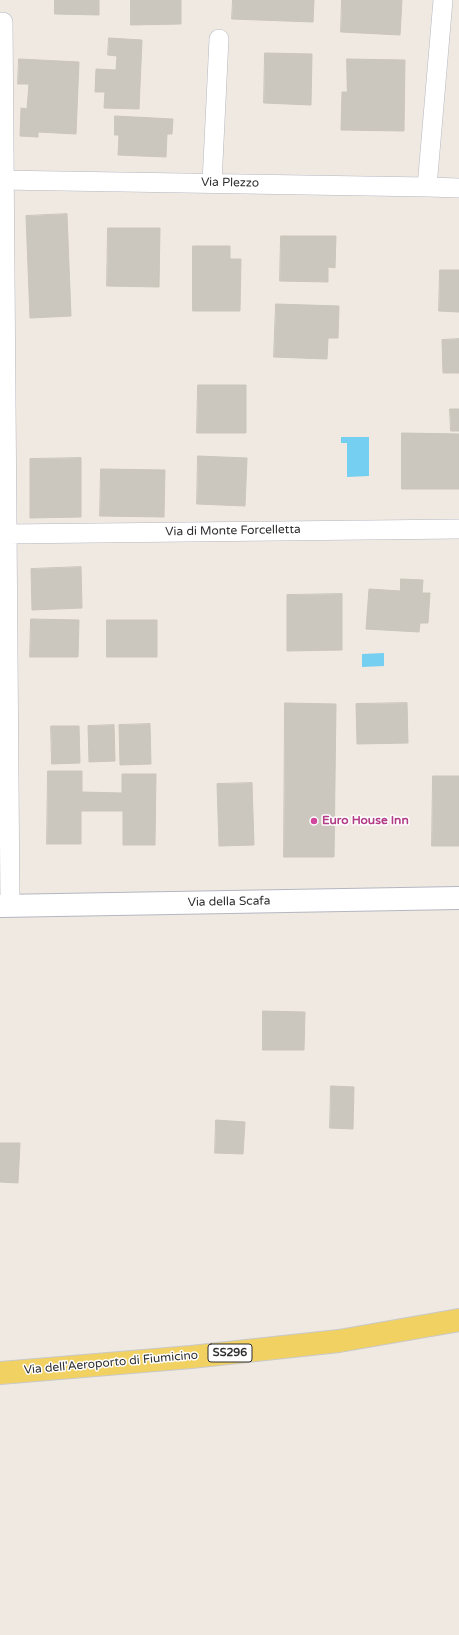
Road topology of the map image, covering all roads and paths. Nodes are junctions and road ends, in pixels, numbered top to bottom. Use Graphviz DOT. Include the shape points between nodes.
graph roads {
  1 [pos="443,0"];
  2 [pos="3,22"];
  3 [pos="219,39"];
  4 [pos="2,180"];
  5 [pos="212,183"];
  6 [pos="427,186"];
  7 [pos="459,188"];
  8 [pos="459,529"];
  9 [pos="7,534"];
  10 [pos="459,898"];
  11 [pos="5,905"];
  12 [pos="459,1320"];
  13 [pos="0,1373"];
  1 -- 6 [label="street"];
  2 -- 4 [label="street"];
  3 -- 5 [label="street"];
  4 -- 5 [label="street, Via Plezzo"];
  4 -- 9 [label="street"];
  5 -- 6 [label="street, Via Plezzo"];
  6 -- 7 [label="street, Via Plezzo"];
  8 -- 9 [label="street, Via di Monte Forcelletta"];
  9 -- 11 [label="street"];
  10 -- 11 [label="street, Via della Scafa"];
  12 -- 13 [label="main road, Via dell'Aeroporto di Fiumicino / SS296" via="339,1341 191,1357"];
}
